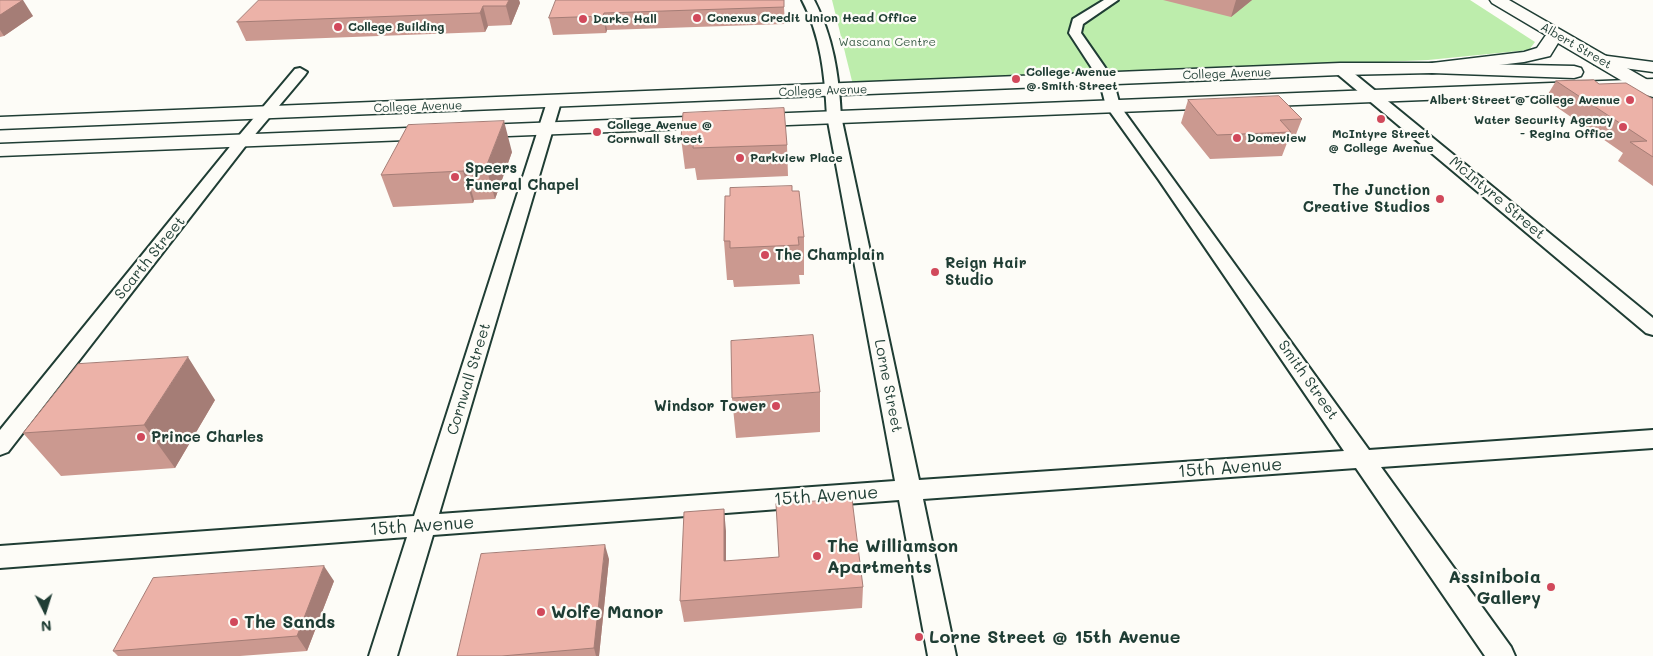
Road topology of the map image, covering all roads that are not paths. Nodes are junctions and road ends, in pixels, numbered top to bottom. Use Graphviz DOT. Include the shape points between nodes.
graph roads {
  1 [pos="808,0"];
  2 [pos="1112,0"];
  3 [pos="1498,0"];
  4 [pos="1513,5"];
  5 [pos="1555,34"];
  6 [pos="1600,60"];
  7 [pos="1432,68"];
  8 [pos="1653,68"];
  9 [pos="1340,69"];
  10 [pos="300,72"];
  11 [pos="1106,80"];
  12 [pos="1650,87"];
  13 [pos="834,91"];
  14 [pos="1371,95"];
  15 [pos="554,102"];
  16 [pos="1113,106"];
  17 [pos="267,112"];
  18 [pos="834,116"];
  19 [pos="0,123"];
  20 [pos="546,128"];
  21 [pos="242,141"];
  22 [pos="0,150"];
  23 [pos="1653,328"];
  24 [pos="1653,440"];
  25 [pos="0,446"];
  26 [pos="1364,460"];
  27 [pos="909,490"];
  28 [pos="424,526"];
  29 [pos="0,557"];
  30 [pos="383,656"];
  31 [pos="942,656"];
  32 [pos="1502,656"];
  1 -- 13 [label="street, Lorne Street" via="816,12"];
  2 -- 11 [label="street" via="1077,22 1075,33"];
  3 -- 4 [label="main road, Albert Street"];
  4 -- 5 [label="main road, Albert Street"];
  5 -- 6 [label="main road, Albert Street"];
  5 -- 7 [label="main road" via="1544,52"];
  6 -- 8 [label="main road"];
  6 -- 12 [label="main road, Albert Street"];
  7 -- 9 [label="main road, College Avenue"];
  7 -- 12 [label="main road, College Avenue" via="1594,74"];
  9 -- 11 [label="main road, College Avenue"];
  9 -- 14 [label="street, McIntyre Street"];
  10 -- 17 [label="street, Scarth Street"];
  11 -- 13 [label="main road, College Avenue"];
  11 -- 16 [label="street"];
  12 -- 14 [label="main road, College Avenue"];
  13 -- 15 [label="main road, College Avenue"];
  13 -- 18 [label="street, Lorne Street"];
  14 -- 16 [label="main road, College Avenue"];
  14 -- 23 [label="street, McIntyre Street"];
  15 -- 17 [label="main road, College Avenue"];
  15 -- 20 [label="street, Cornwall Street"];
  16 -- 18 [label="main road, College Avenue"];
  16 -- 26 [label="street, Smith Street"];
  17 -- 19 [label="main road, College Avenue"];
  17 -- 21 [label="street, Scarth Street"];
  18 -- 20 [label="main road, College Avenue"];
  18 -- 27 [label="street, Lorne Street"];
  20 -- 21 [label="main road, College Avenue"];
  20 -- 28 [label="street, Cornwall Street"];
  21 -- 22 [label="main road, College Avenue"];
  21 -- 25 [label="street, Scarth Street"];
  24 -- 26 [label="street, 15th Avenue"];
  26 -- 27 [label="street, 15th Avenue"];
  26 -- 32 [label="street, Smith Street"];
  27 -- 28 [label="street, 15th Avenue"];
  27 -- 31 [label="street, Lorne Street"];
  28 -- 29 [label="street, 15th Avenue"];
  28 -- 30 [label="street, Cornwall Street"];
}
